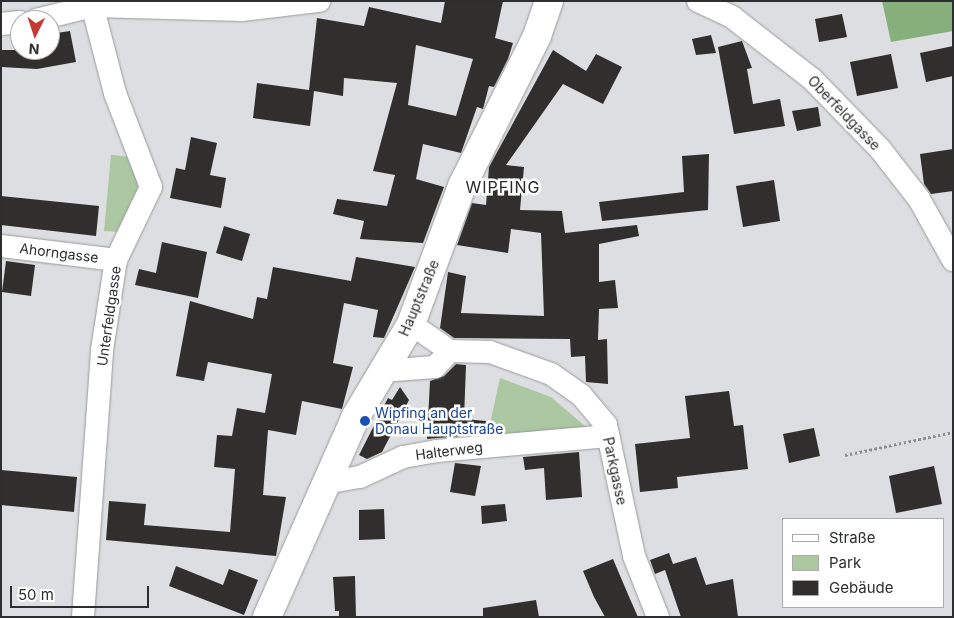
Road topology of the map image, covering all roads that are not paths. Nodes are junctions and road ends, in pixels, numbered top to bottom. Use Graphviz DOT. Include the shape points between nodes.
graph roads {
  1 [pos="320,1"];
  2 [pos="698,1"];
  3 [pos="550,2"];
  4 [pos="92,4"];
  5 [pos="242,6"];
  6 [pos="60,13"];
  7 [pos="1,246"];
  8 [pos="116,260"];
  9 [pos="953,260"];
  10 [pos="411,324"];
  11 [pos="450,351"];
  12 [pos="382,371"];
  13 [pos="608,436"];
  14 [pos="325,483"];
  15 [pos="83,617"];
  16 [pos="267,617"];
  17 [pos="658,617"];
  1 -- 5 [label="street"];
  2 -- 9 [label="street, Oberfeldgasse" via="739,21 812,79 880,149 919,199"];
  3 -- 10 [label="street, Hauptstraße" via="469,170"];
  4 -- 5 [label="street"];
  4 -- 6 [label="street"];
  4 -- 8 [label="street, Unterfeldgasse" via="115,93 151,186"];
  7 -- 8 [label="street, Ahorngasse"];
  8 -- 15 [label="street, Unterfeldgasse" via="102,350"];
  10 -- 11 [label="street"];
  10 -- 12 [label="street, Hauptstraße"];
  11 -- 12 [label="street" via="435,366"];
  11 -- 13 [label="street, Parkgasse" via="490,352 551,374 581,395 606,425"];
  12 -- 14 [label="street, Hauptstraße"];
  13 -- 14 [label="street, Halterweg" via="437,451 403,457 360,477"];
  13 -- 17 [label="street, Parkgasse" via="634,556"];
  14 -- 16 [label="street, Hauptstraße"];
}
